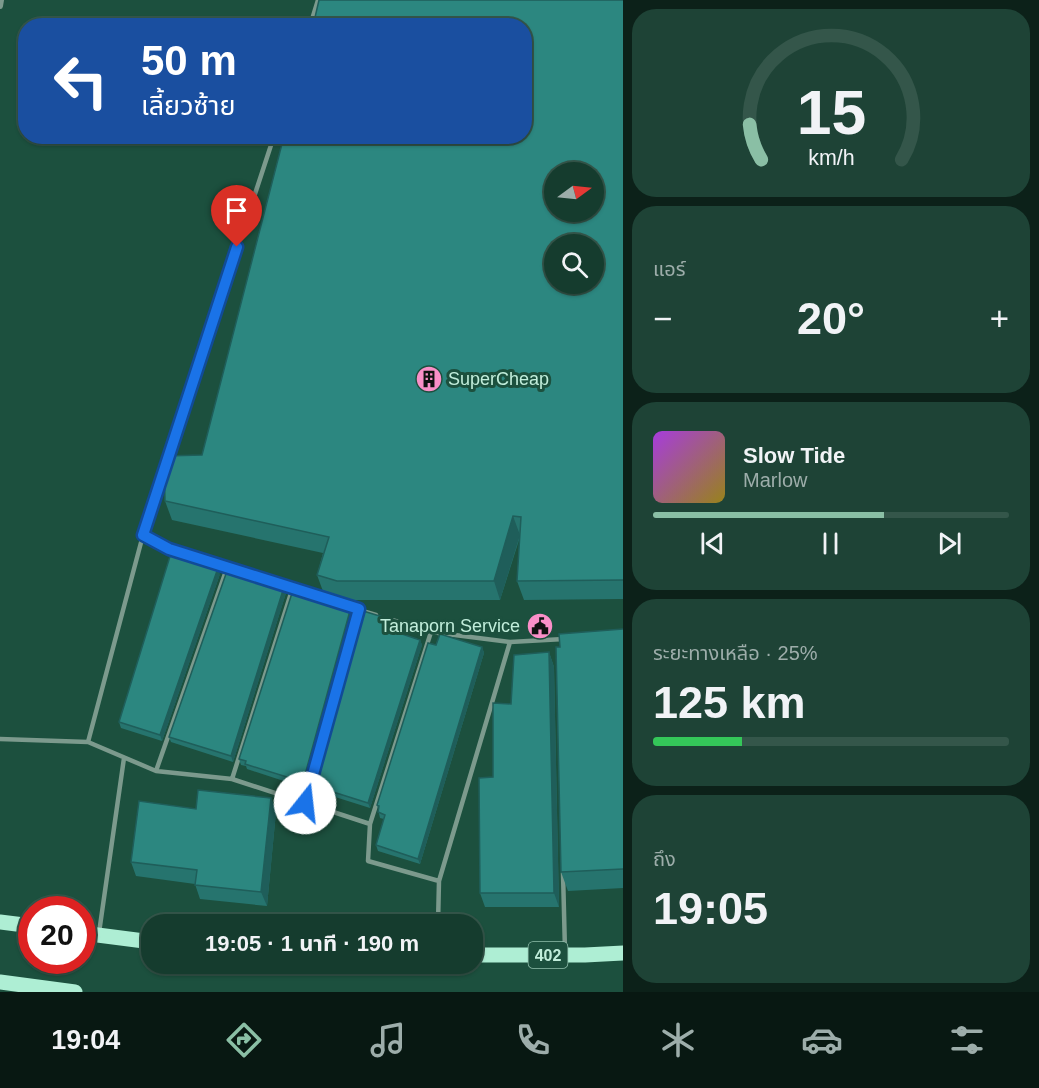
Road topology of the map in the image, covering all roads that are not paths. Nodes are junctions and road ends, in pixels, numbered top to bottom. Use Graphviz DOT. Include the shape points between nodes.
graph roads {
  1 [pos="1,0"];
  2 [pos="318,0"];
  3 [pos="0,6"];
  4 [pos="312,18"];
  5 [pos="271,144"];
  6 [pos="143,535"];
  7 [pos="227,568"];
  8 [pos="292,590"];
  9 [pos="359,609"];
  10 [pos="380,616"];
  11 [pos="390,619"];
  12 [pos="431,632"];
  13 [pos="569,638"];
  14 [pos="558,639"];
  15 [pos="510,642"];
  16 [pos="559,651"];
  17 [pos="0,739"];
  18 [pos="88,742"];
  19 [pos="124,758"];
  20 [pos="156,771"];
  21 [pos="232,779"];
  22 [pos="305,803"];
  23 [pos="370,824"];
  24 [pos="563,861"];
  25 [pos="439,880"];
  26 [pos="438,914"];
  27 [pos="0,922"];
  28 [pos="18,924"];
  29 [pos="96,935"];
  30 [pos="99,935"];
  31 [pos="141,941"];
  32 [pos="623,953"];
  33 [pos="483,955"];
  34 [pos="565,955"];
  35 [pos="0,982"];
  36 [pos="75,992"];
  1 -- 3 [label="street"];
  2 -- 4 [label="lane"];
  5 -- 6 [label="lane"];
  6 -- 7 [label="lane" via="169,549"];
  6 -- 18 [label="lane"];
  7 -- 8 [label="lane"];
  7 -- 20 [label="lane"];
  8 -- 9 [label="lane"];
  8 -- 21 [label="lane"];
  9 -- 10 [label="lane"];
  9 -- 22 [label="lane"];
  11 -- 12 [label="lane"];
  12 -- 15 [label="lane"];
  12 -- 23 [label="lane"];
  13 -- 14 [label="lane"];
  14 -- 15 [label="lane"];
  14 -- 16 [label="lane"];
  15 -- 25 [label="lane"];
  17 -- 18 [label="lane"];
  18 -- 19 [label="lane"];
  19 -- 20 [label="lane"];
  19 -- 30 [label="lane"];
  20 -- 21 [label="lane"];
  21 -- 22 [label="lane"];
  22 -- 23 [label="lane"];
  23 -- 25 [label="lane" via="368,861"];
  24 -- 34 [label="lane"];
  25 -- 26 [label="lane"];
  27 -- 28 [label="main road"];
  29 -- 30 [label="main road"];
  30 -- 31 [label="main road"];
  32 -- 34 [label="main road, 402"];
  33 -- 34 [label="main road, 402"];
  35 -- 36 [label="main road"];
}
